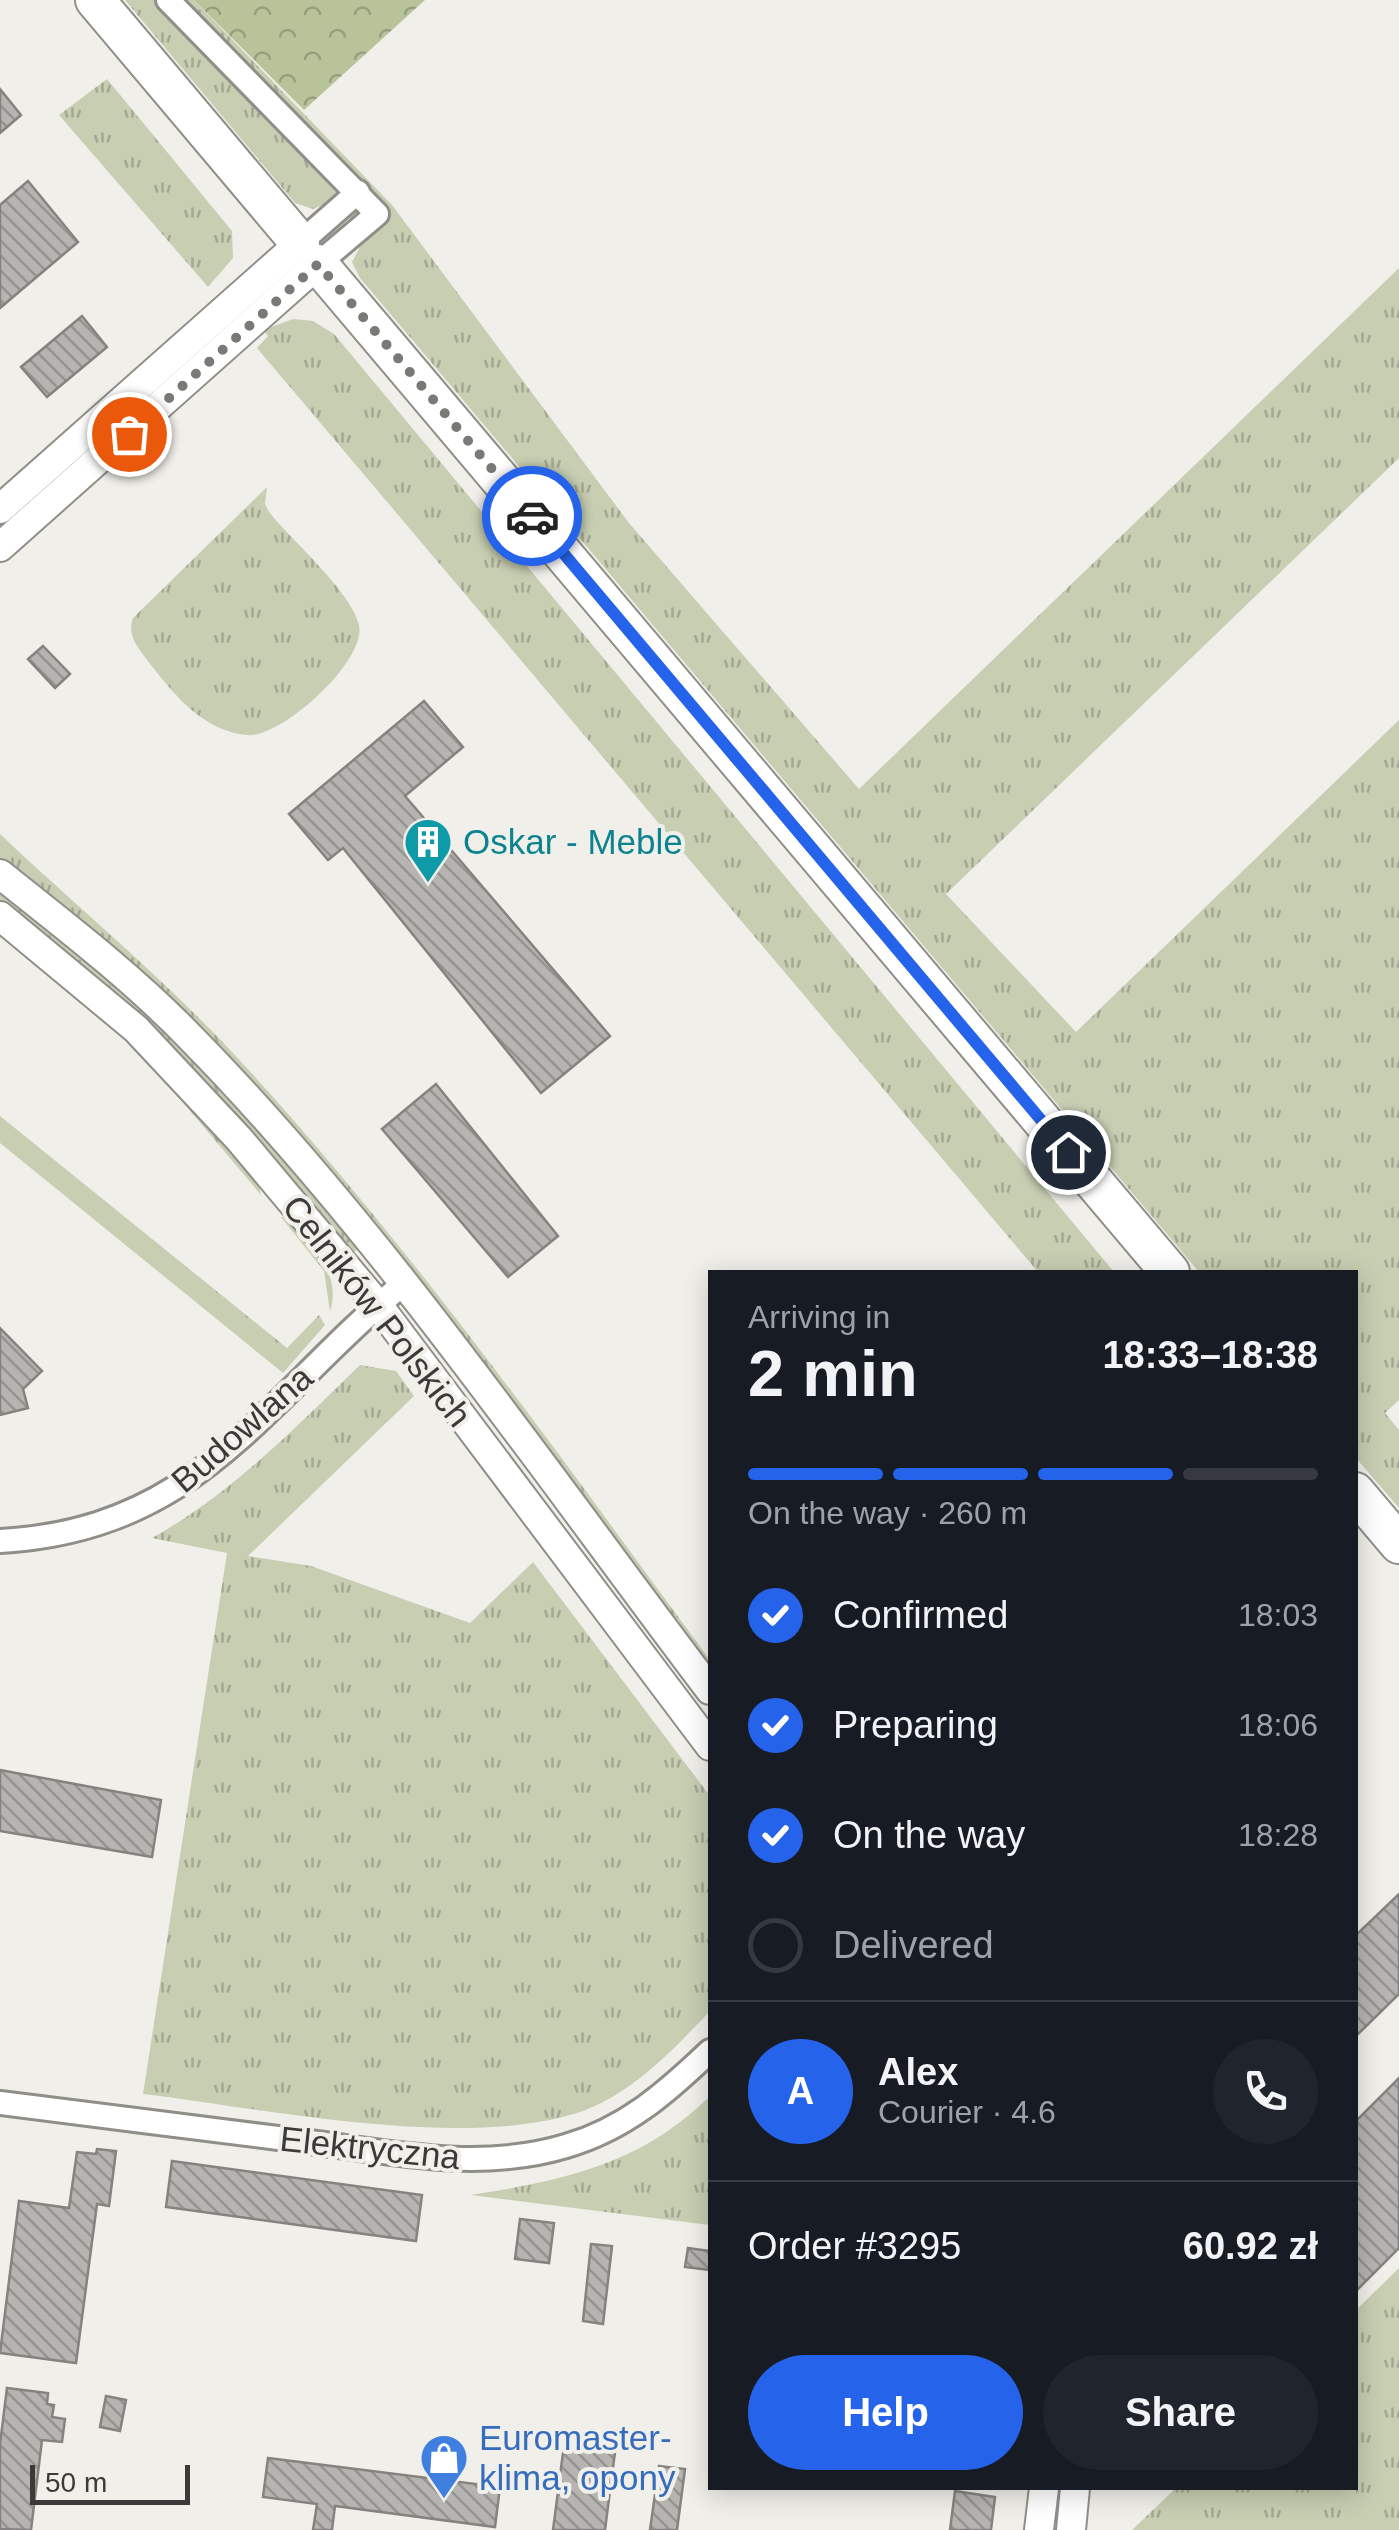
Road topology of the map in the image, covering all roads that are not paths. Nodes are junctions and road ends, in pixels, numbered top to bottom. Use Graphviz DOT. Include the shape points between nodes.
graph roads {
  1 [pos="95,0"];
  2 [pos="168,0"];
  3 [pos="358,192"];
  4 [pos="309,254"];
  5 [pos="0,509"];
  6 [pos="0,547"];
  7 [pos="0,874"];
  8 [pos="0,916"];
  9 [pos="1168,1270"];
  10 [pos="402,1284"];
  11 [pos="378,1305"];
  12 [pos="1358,1496"];
  13 [pos="0,1541"];
  14 [pos="1399,1544"];
  15 [pos="708,1687"];
  16 [pos="708,1743"];
  17 [pos="708,2054"];
  18 [pos="0,2103"];
  19 [pos="1044,2490"];
  20 [pos="1076,2490"];
  21 [pos="1039,2530"];
  22 [pos="1071,2530"];
  1 -- 4 [label="highway"];
  2 -- 3 [label="street"];
  3 -- 4 [label="street"];
  3 -- 4 [label="street" via="377,214"];
  4 -- 5 [label="street"];
  4 -- 6 [label="street"];
  4 -- 9 [label="highway"];
  7 -- 10 [label="street, Celników Polskich" via="188,1035"];
  8 -- 11 [label="street, Celników Polskich" via="112,1007 185,1078"];
  10 -- 11 [label="street, Budowlana"];
  10 -- 15 [label="street, Celników Polskich"];
  11 -- 13 [label="street, Budowlana" via="222,1454 147,1508 79,1532"];
  11 -- 16 [label="street, Celników Polskich"];
  12 -- 14 [label="highway"];
  17 -- 18 [label="street, Elektryczna" via="626,2122 567,2146 514,2157 439,2158"];
  19 -- 21 [label="street"];
  20 -- 22 [label="street"];
}
